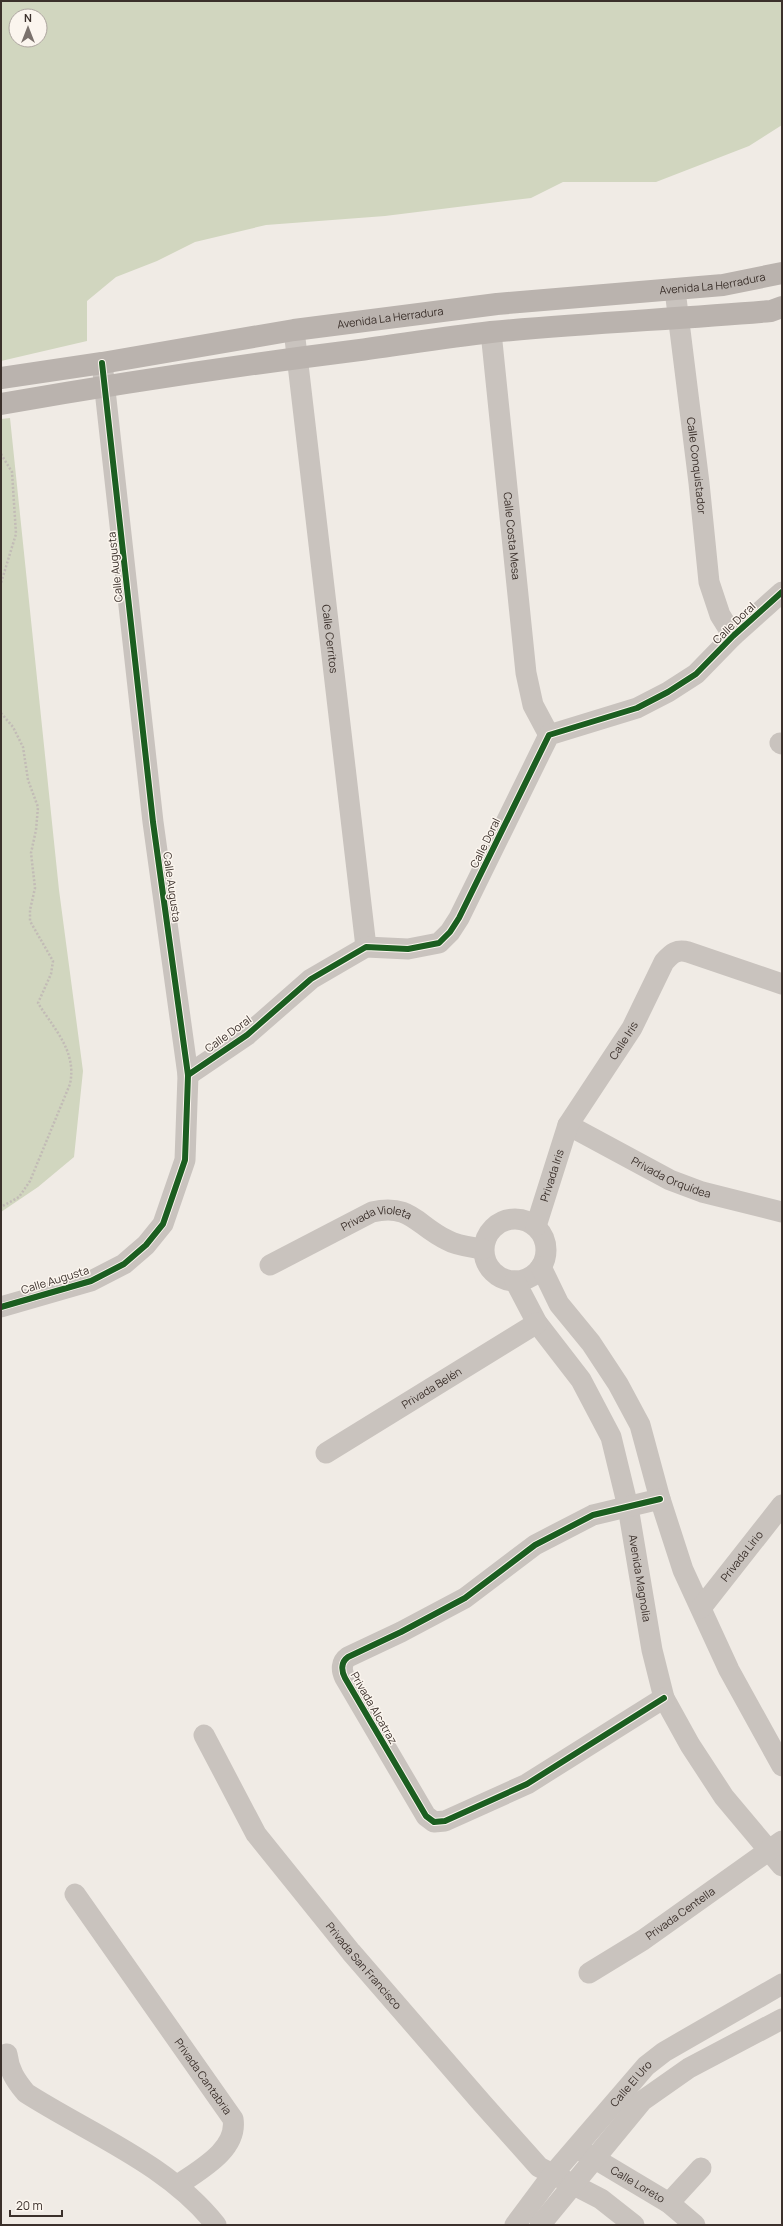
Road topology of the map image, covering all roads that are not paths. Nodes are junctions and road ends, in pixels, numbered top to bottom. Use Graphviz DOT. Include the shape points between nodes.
graph roads {
  1 [pos="782,273"];
  2 [pos="675,290"];
  3 [pos="782,307"];
  4 [pos="679,319"];
  5 [pos="294,330"];
  6 [pos="491,332"];
  7 [pos="299,358"];
  8 [pos="102,364"];
  9 [pos="1,378"];
  10 [pos="105,386"];
  11 [pos="1,404"];
  12 [pos="782,592"];
  13 [pos="733,636"];
  14 [pos="549,735"];
  15 [pos="366,948"];
  16 [pos="782,984"];
  17 [pos="188,1075"];
  18 [pos="568,1124"];
  19 [pos="782,1212"];
  20 [pos="536,1226"];
  21 [pos="483,1249"];
  22 [pos="270,1265"];
  23 [pos="541,1267"];
  24 [pos="515,1281"];
  25 [pos="1,1307"];
  26 [pos="537,1323"];
  27 [pos="326,1453"];
  28 [pos="660,1499"];
  29 [pos="782,1505"];
  30 [pos="628,1506"];
  31 [pos="701,1608"];
  32 [pos="664,1698"];
  33 [pos="204,1735"];
  34 [pos="782,1766"];
  35 [pos="778,1853"];
  36 [pos="76,1894"];
  37 [pos="589,1973"];
  38 [pos="782,1984"];
  39 [pos="782,2019"];
  40 [pos="7,2054"];
  41 [pos="577,2148"];
  42 [pos="595,2158"];
  43 [pos="701,2168"];
  44 [pos="553,2174"];
  45 [pos="625,2176"];
  46 [pos="572,2184"];
  47 [pos="178,2185"];
  48 [pos="601,2199"];
  49 [pos="669,2203"];
  50 [pos="216,2225"];
  51 [pos="515,2225"];
  52 [pos="540,2225"];
  53 [pos="634,2225"];
  54 [pos="695,2225"];
  1 -- 2 [label="street, Avenida La Herradura" via="723,285"];
  2 -- 4 [label="street, Calle Conquistador"];
  2 -- 5 [label="street, Avenida La Herradura" via="497,304"];
  3 -- 4 [label="street" via="771,311"];
  4 -- 6 [label="street"];
  4 -- 13 [label="street, Calle Conquistador" via="709,582 720,615"];
  5 -- 7 [label="street, Calle Cerritos"];
  5 -- 8 [label="street, Avenida La Herradura"];
  6 -- 7 [label="street"];
  6 -- 14 [label="street, Calle Costa Mesa" via="526,673 533,705"];
  7 -- 10 [label="street"];
  7 -- 15 [label="street, Calle Cerritos"];
  8 -- 9 [label="street, Avenida La Herradura"];
  8 -- 10 [label="street, Calle Augusta"];
  10 -- 11 [label="street"];
  10 -- 17 [label="street, Calle Augusta" via="153,822"];
  12 -- 13 [label="street, Calle Doral"];
  13 -- 14 [label="street, Calle Doral" via="696,674 668,692 637,708"];
  14 -- 15 [label="street, Calle Doral" via="450,932 439,943 427,947 408,950"];
  15 -- 17 [label="street, Calle Doral" via="311,979 247,1035"];
  16 -- 18 [label="street, Calle Iris" via="681,950 673,953 664,962 632,1028"];
  17 -- 25 [label="street, Calle Augusta" via="185,1160 163,1224 146,1245 124,1264 91,1281"];
  18 -- 19 [label="street, Privada Orquídea" via="670,1180 702,1192"];
  18 -- 20 [label="street, Privada Iris"];
  20 -- 21 [label="street" via="527,1220 505,1220 489,1231"];
  20 -- 23 [label="street" via="543,1235 546,1245 546,1256"];
  21 -- 22 [label="street, Privada Violeta" via="447,1241 407,1213 384,1209 372,1212"];
  21 -- 24 [label="street" via="484,1259 496,1275 505,1280"];
  23 -- 24 [label="street" via="534,1275"];
  23 -- 28 [label="street" via="559,1304 591,1343 618,1384 640,1425"];
  24 -- 26 [label="street, Avenida Magnolia"];
  26 -- 27 [label="street, Privada Belén"];
  26 -- 30 [label="street, Avenida Magnolia" via="581,1380 602,1418 611,1437"];
  28 -- 30 [label="street, Privada Alcatraz"];
  28 -- 31 [label="street" via="683,1570"];
  29 -- 31 [label="street, Privada Lirio"];
  30 -- 32 [label="street, Avenida Magnolia" via="652,1650"];
  30 -- 32 [label="street, Privada Alcatraz" via="593,1515 535,1545 465,1598 348,1657 344,1660 342,1673 426,1816 434,1822 445,1821 527,1784"];
  31 -- 34 [label="street" via="729,1670"];
  32 -- 35 [label="street, Avenida Magnolia" via="724,1798"];
  33 -- 44 [label="street, Privada San Francisco" via="256,1834 302,1893 480,2102 539,2166"];
  35 -- 37 [label="street, Privada Centella"];
  36 -- 47 [label="street, Privada Cantabria" via="234,2120 234,2132 222,2150"];
  38 -- 41 [label="street, Calle El Uro" via="658,2056 630,2083"];
  39 -- 42 [label="street, Calle El Uro" via="695,2065 658,2089 637,2107"];
  40 -- 47 [label="street" via="14,2079 26,2093"];
  41 -- 42 [label="street, Calle Loreto"];
  41 -- 44 [label="street, Calle El Uro"];
  42 -- 45 [label="street, Calle Loreto"];
  42 -- 46 [label="street, Calle El Uro"];
  43 -- 49 [label="street"];
  44 -- 46 [label="street"];
  44 -- 51 [label="street, Calle El Uro"];
  45 -- 48 [label="street"];
  45 -- 49 [label="street, Calle Loreto"];
  46 -- 48 [label="street"];
  46 -- 52 [label="street, Calle El Uro"];
  47 -- 50 [label="street" via="201,2206"];
  48 -- 53 [label="street"];
  49 -- 54 [label="street, Calle Loreto"];
}
